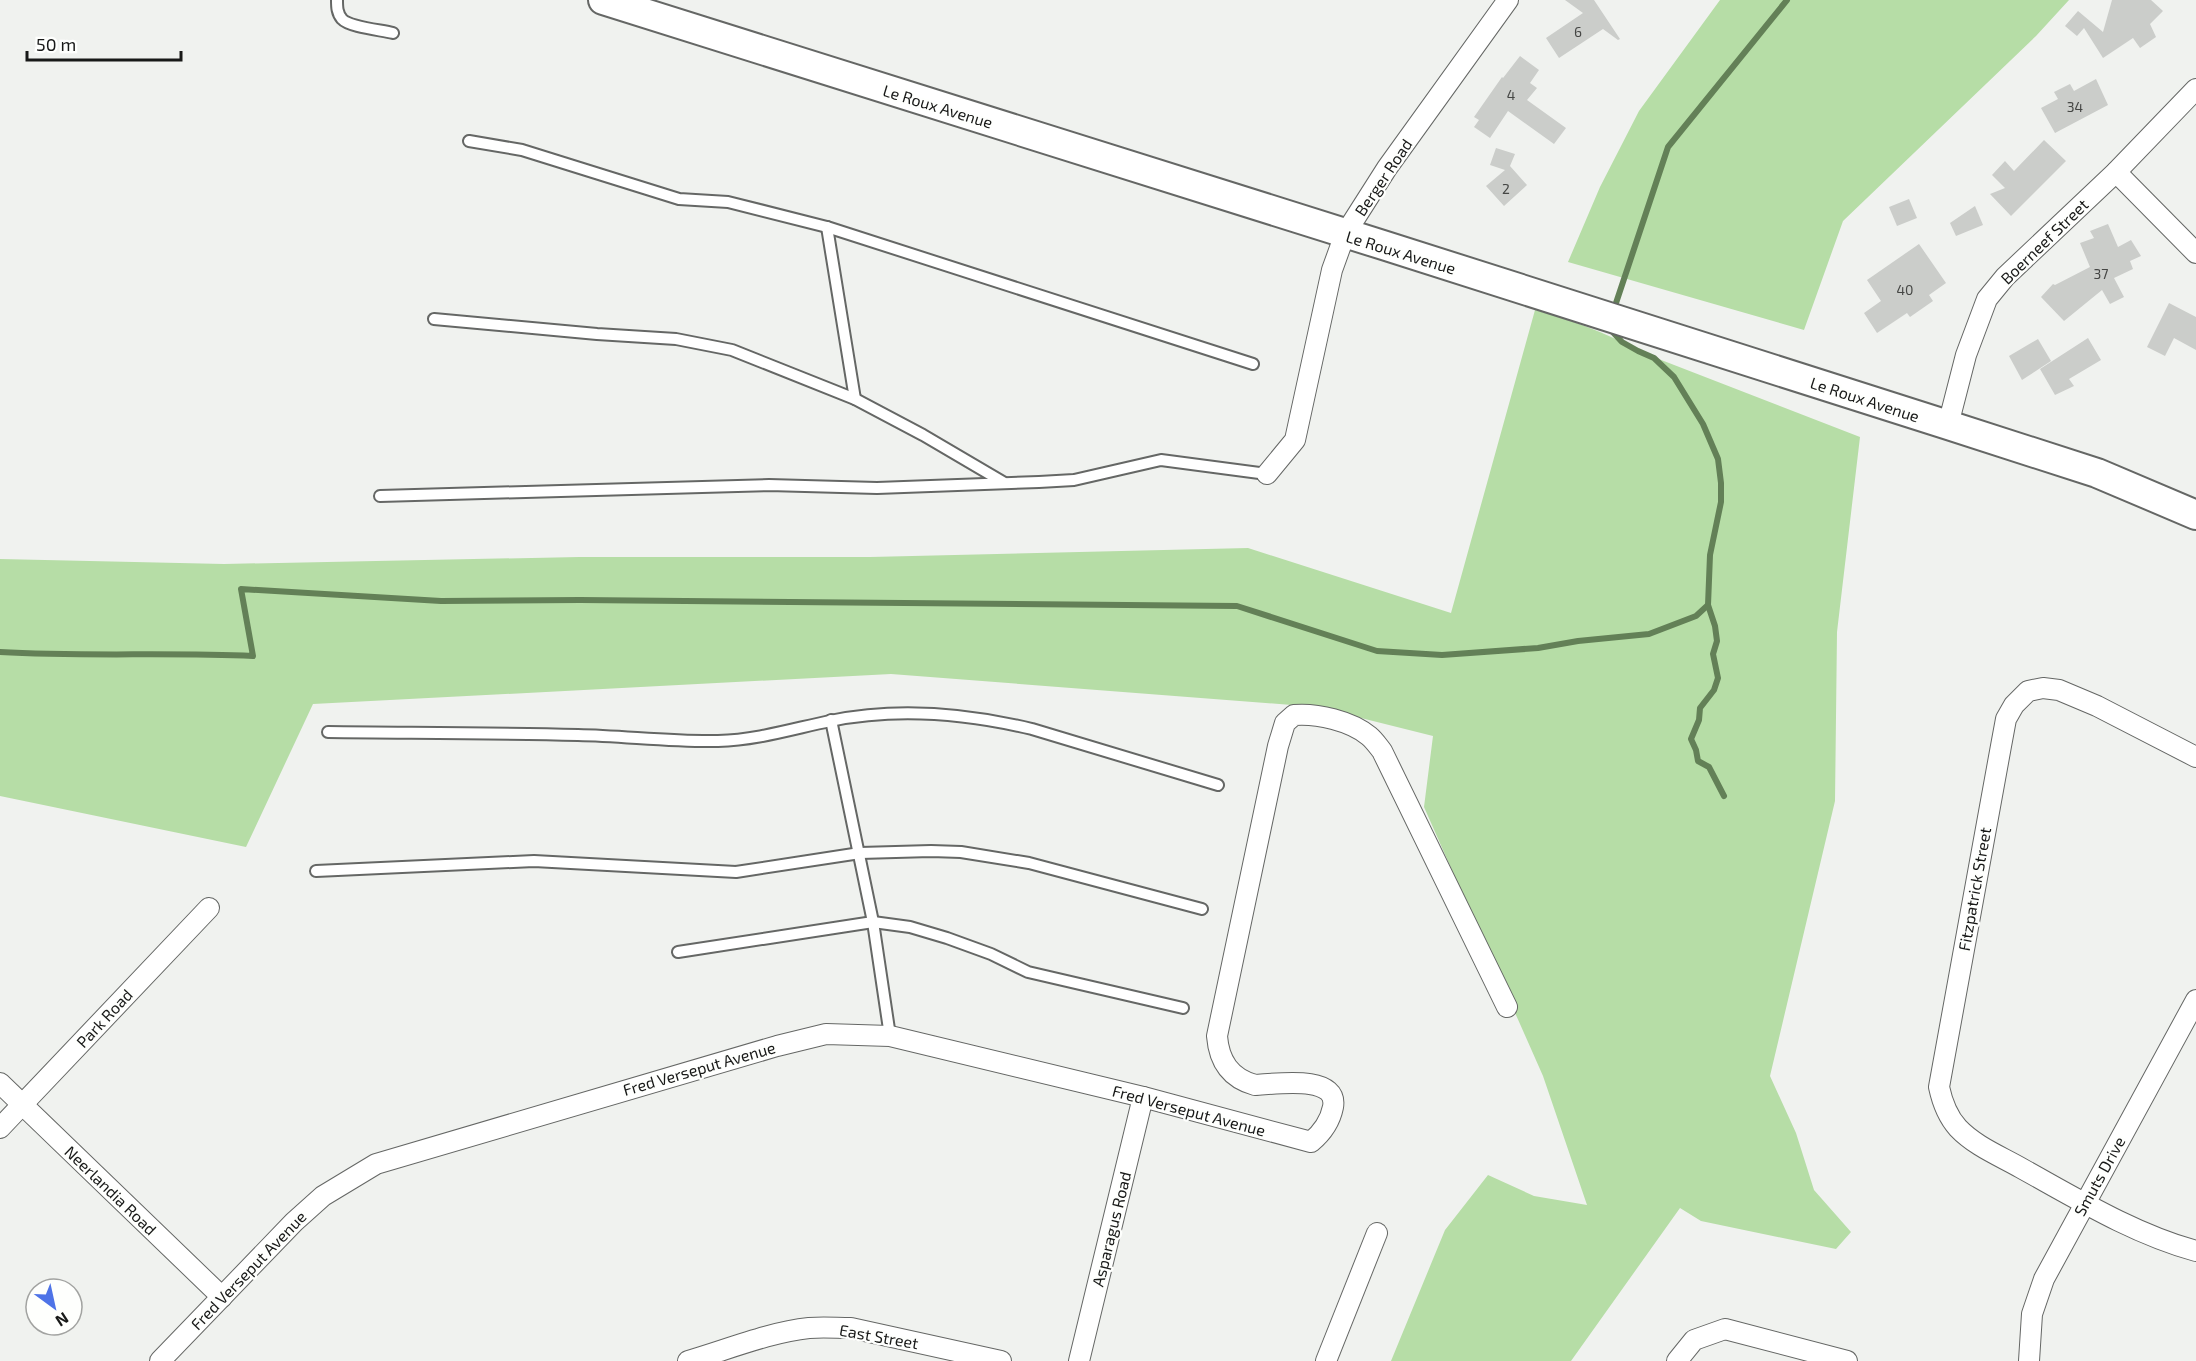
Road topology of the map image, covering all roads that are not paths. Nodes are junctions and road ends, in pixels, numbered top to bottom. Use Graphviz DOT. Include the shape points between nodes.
graph roads {
  1 [pos="337,0"];
  2 [pos="603,0"];
  3 [pos="1508,0"];
  4 [pos="393,33"];
  5 [pos="2196,89"];
  6 [pos="469,141"];
  7 [pos="2116,172"];
  8 [pos="827,228"];
  9 [pos="1345,234"];
  10 [pos="2196,254"];
  11 [pos="434,319"];
  12 [pos="1253,364"];
  13 [pos="855,399"];
  14 [pos="1948,425"];
  15 [pos="1268,474"];
  16 [pos="1003,483"];
  17 [pos="380,496"];
  18 [pos="2196,515"];
  19 [pos="831,720"];
  20 [pos="328,732"];
  21 [pos="2196,757"];
  22 [pos="1218,785"];
  23 [pos="860,853"];
  24 [pos="316,871"];
  25 [pos="208,908"];
  26 [pos="1202,909"];
  27 [pos="873,922"];
  28 [pos="678,952"];
  29 [pos="2196,1000"];
  30 [pos="1507,1007"];
  31 [pos="1183,1008"];
  32 [pos="890,1036"];
  33 [pos="0,1083"];
  34 [pos="1143,1097"];
  35 [pos="23,1105"];
  36 [pos="0,1128"];
  37 [pos="2084,1203"];
  38 [pos="1377,1233"];
  39 [pos="2196,1251"];
  40 [pos="222,1297"];
  41 [pos="160,1361"];
  42 [pos="688,1361"];
  43 [pos="1001,1361"];
  44 [pos="1078,1361"];
  45 [pos="1326,1361"];
  46 [pos="1677,1361"];
  47 [pos="1847,1361"];
  48 [pos="2029,1361"];
  1 -- 4 [label="lane" via="341,18 347,23"];
  2 -- 9 [label="main road, Le Roux Avenue"];
  3 -- 9 [label="street, Berger Road" via="1387,168"];
  5 -- 7 [label="street, Boerneef Street"];
  6 -- 8 [label="lane" via="522,150 679,198 736,203"];
  7 -- 10 [label="street"];
  7 -- 14 [label="street, Boerneef Street" via="2005,277 1988,298 1966,355"];
  8 -- 12 [label="lane"];
  8 -- 13 [label="lane"];
  9 -- 14 [label="main road, Le Roux Avenue"];
  9 -- 15 [label="street, Berger Road" via="1332,270 1295,440"];
  11 -- 13 [label="lane" via="703,343 732,350"];
  13 -- 16 [label="lane"];
  14 -- 18 [label="main road, Le Roux Avenue" via="2097,473"];
  15 -- 16 [label="lane" via="1151,460 1074,480"];
  16 -- 17 [label="lane"];
  19 -- 20 [label="lane" via="753,738 717,741"];
  19 -- 22 [label="lane" via="913,712 1003,722"];
  19 -- 23 [label="lane"];
  21 -- 37 [label="street, Fitzpatrick Street" via="2059,690 2028,691 2006,719 1939,1087 1958,1128 1976,1143"];
  23 -- 24 [label="lane" via="736,872 534,861"];
  23 -- 26 [label="lane" via="961,852 1029,863"];
  23 -- 27 [label="lane"];
  25 -- 35 [label="street, Park Road"];
  27 -- 28 [label="lane"];
  27 -- 31 [label="lane" via="947,938 1028,972"];
  27 -- 32 [label="lane"];
  29 -- 37 [label="street, Smuts Drive"];
  30 -- 34 [label="street, Fred Verseput Avenue" via="1382,751 1371,737 1346,724 1308,715 1291,717 1285,723 1278,746 1217,1036 1220,1056 1233,1074 1255,1085 1311,1084 1328,1090 1334,1103 1331,1114 1325,1129 1311,1142"];
  32 -- 34 [label="street, Fred Verseput Avenue"];
  32 -- 40 [label="street, Fred Verseput Avenue" via="826,1034 777,1046 376,1164 323,1196"];
  33 -- 35 [label="street, Neerlandia Road"];
  34 -- 44 [label="street, Asparagus Road"];
  35 -- 36 [label="street, Park Road"];
  35 -- 40 [label="street, Neerlandia Road"];
  37 -- 39 [label="street, Fitzpatrick Street"];
  37 -- 48 [label="street, Smuts Drive" via="2037,1295"];
  38 -- 45 [label="street"];
  40 -- 41 [label="street, Fred Verseput Avenue"];
  42 -- 43 [label="street, East Street" via="763,1338 830,1327 861,1330"];
  46 -- 47 [label="street" via="1695,1340 1725,1329"];
}
